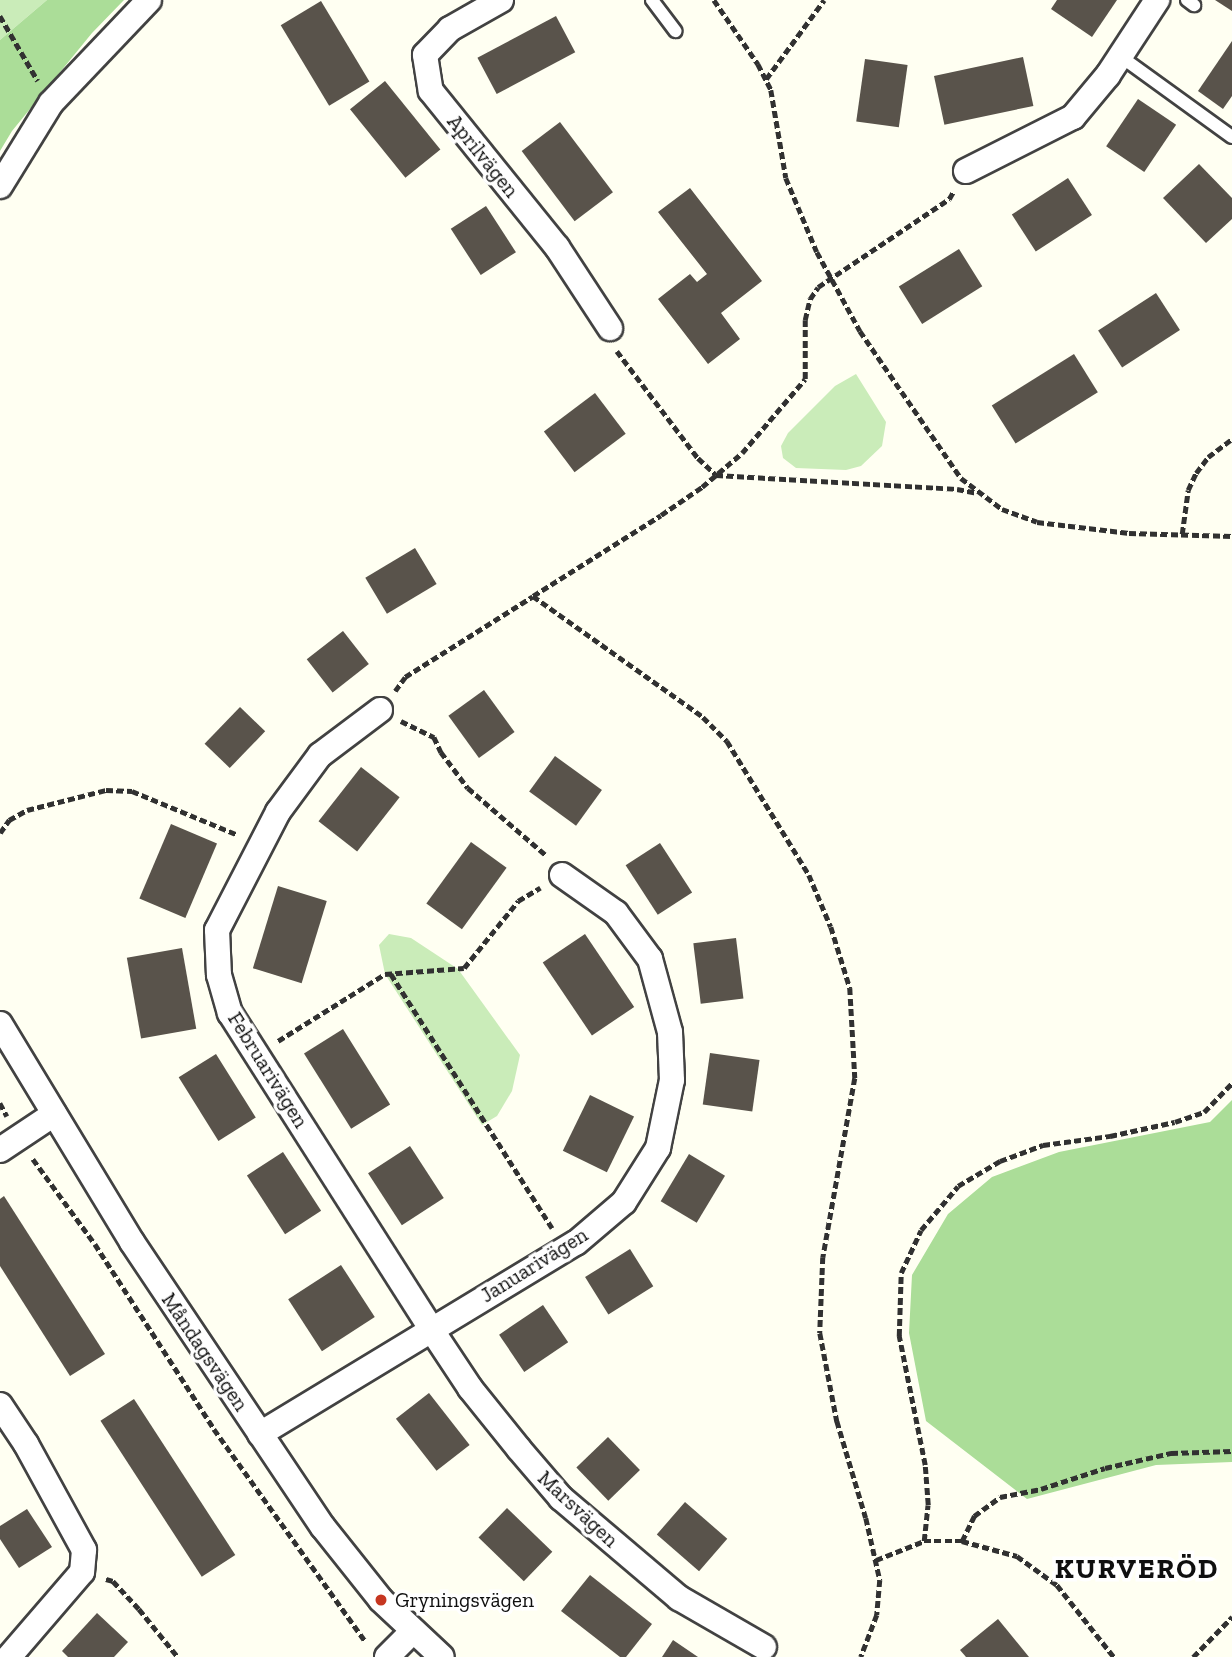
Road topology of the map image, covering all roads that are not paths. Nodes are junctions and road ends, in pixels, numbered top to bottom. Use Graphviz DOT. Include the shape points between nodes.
graph roads {
  1 [pos="149,0"];
  2 [pos="501,0"];
  3 [pos="652,0"];
  4 [pos="1157,0"];
  5 [pos="675,32"];
  6 [pos="1120,56"];
  7 [pos="1231,133"];
  8 [pos="966,171"];
  9 [pos="0,186"];
  10 [pos="610,328"];
  11 [pos="380,710"];
  12 [pos="562,875"];
  13 [pos="0,1024"];
  14 [pos="54,1114"];
  15 [pos="10,1143"];
  16 [pos="431,1329"];
  17 [pos="0,1405"];
  18 [pos="260,1434"];
  19 [pos="412,1632"];
  20 [pos="764,1647"];
  21 [pos="379,1653"];
  22 [pos="9,1657"];
  23 [pos="442,1657"];
  1 -- 9 [label="street" via="51,103"];
  2 -- 10 [label="street, Aprilvägen" via="450,29 425,55 431,91 557,247"];
  3 -- 5 [label="lane"];
  4 -- 6 [label="street"];
  6 -- 7 [label="lane"];
  6 -- 8 [label="street" via="1073,117"];
  11 -- 16 [label="street, Februarivägen" via="320,755 278,811 217,930 219,975 230,1013"];
  12 -- 16 [label="street, Januarivägen" via="616,914 650,958 670,1032 672,1080 659,1148 624,1202 564,1250"];
  13 -- 14 [label="street, Måndagsvägen"];
  14 -- 15 [label="street"];
  14 -- 18 [label="street, Måndagsvägen" via="132,1242"];
  16 -- 18 [label="street, Januarivägen"];
  16 -- 20 [label="street, Marsvägen" via="470,1388 561,1498 678,1598"];
  17 -- 22 [label="street" via="84,1550 82,1572"];
  18 -- 19 [label="street, Måndagsvägen" via="323,1527"];
  19 -- 21 [label="street"];
  19 -- 23 [label="street, Måndagsvägen"];
}
